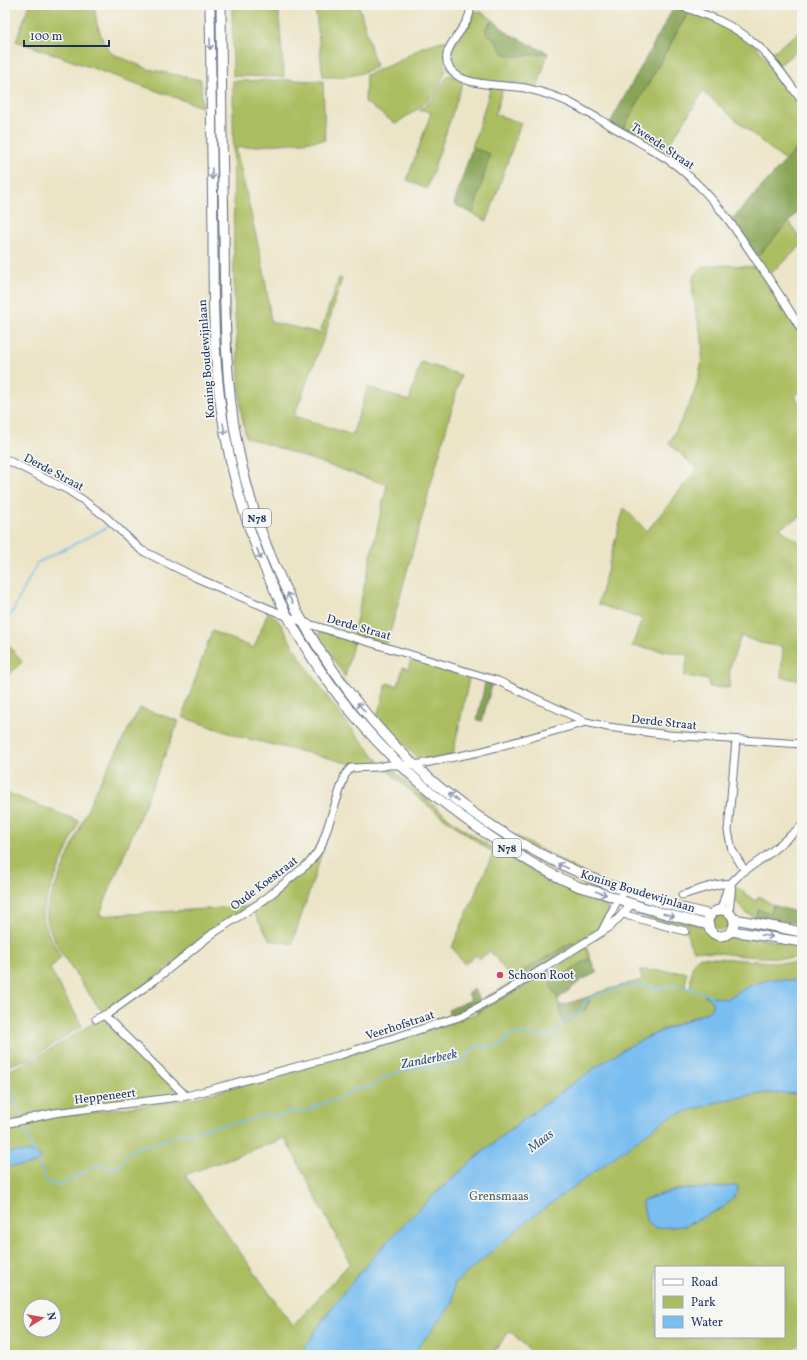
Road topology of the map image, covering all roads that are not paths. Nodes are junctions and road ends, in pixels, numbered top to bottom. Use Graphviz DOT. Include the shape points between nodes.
graph roads {
  1 [pos="210,5"];
  2 [pos="220,5"];
  3 [pos="470,5"];
  4 [pos="677,5"];
  5 [pos="211,78"];
  6 [pos="221,78"];
  7 [pos="802,101"];
  8 [pos="802,331"];
  9 [pos="5,459"];
  10 [pos="286,616"];
  11 [pos="302,621"];
  12 [pos="586,722"];
  13 [pos="736,740"];
  14 [pos="802,744"];
  15 [pos="400,766"];
  16 [pos="416,766"];
  17 [pos="802,826"];
  18 [pos="745,871"];
  19 [pos="731,884"];
  20 [pos="625,891"];
  21 [pos="682,895"];
  22 [pos="618,899"];
  23 [pos="632,904"];
  24 [pos="623,913"];
  25 [pos="728,914"];
  26 [pos="711,915"];
  27 [pos="708,925"];
  28 [pos="602,931"];
  29 [pos="685,931"];
  30 [pos="731,931"];
  31 [pos="802,932"];
  32 [pos="802,942"];
  33 [pos="104,1015"];
  34 [pos="96,1019"];
  35 [pos="186,1096"];
  36 [pos="5,1124"];
  37 [pos="802,1353"];
  38 [pos="800,1355"];
  1 -- 5 [label="main road, Koning Boudewijnlaan / N78, one-way"];
  2 -- 6 [label="main road, Koning Boudewijnlaan / N78"];
  3 -- 8 [label="street, Tweede Straat" via="471,15 448,53 449,68 460,78 473,83 514,86 565,100 649,148 683,171 714,200 730,220"];
  4 -- 7 [label="street" via="715,19 755,43"];
  5 -- 6 [label="street"];
  5 -- 10 [label="main road, Koning Boudewijnlaan / N78, one-way" via="214,310 221,407 236,488 264,569"];
  11 -- 6 [label="main road, Koning Boudewijnlaan / N78, one-way" via="284,587 260,529 243,469 232,406 224,300"];
  9 -- 10 [label="street, Derde Straat" via="83,500 106,517 141,550 197,578"];
  10 -- 11 [label="street, Derde Straat"];
  10 -- 15 [label="main road, Koning Boudewijnlaan / N78" via="333,689"];
  11 -- 12 [label="street, Derde Straat" via="498,681"];
  16 -- 11 [label="main road, Koning Boudewijnlaan / N78, one-way" via="362,709"];
  12 -- 13 [label="street, Derde Straat" via="639,731"];
  12 -- 16 [label="street, Oude Koestraat" via="479,752"];
  13 -- 14 [label="street, Derde Straat"];
  13 -- 18 [label="street" via="728,831 732,850"];
  15 -- 16 [label="street, Oude Koestraat"];
  15 -- 22 [label="main road, Koning Boudewijnlaan / N78, one-way" via="434,796 512,851 581,887"];
  15 -- 33 [label="street, Oude Koestraat" via="351,768 346,775 321,847 310,862 264,900 212,934 155,980"];
  20 -- 16 [label="main road, Koning Boudewijnlaan / N78, one-way" via="576,872 517,841 462,804"];
  17 -- 18 [label="street"];
  18 -- 19 [label="street"];
  19 -- 21 [label="street" via="721,883"];
  19 -- 25 [label="street"];
  20 -- 22 [label="street"];
  20 -- 26 [label="main road, Koning Boudewijnlaan / N78"];
  22 -- 23 [label="main road, Koning Boudewijnlaan / N78"];
  22 -- 28 [label="street"];
  23 -- 24 [label="street, Veerhofstraat"];
  23 -- 27 [label="main road, Koning Boudewijnlaan / N78, one-way"];
  24 -- 28 [label="street, Veerhofstraat" via="610,927"];
  24 -- 29 [label="street"];
  25 -- 26 [label="main road" via="713,912"];
  25 -- 30 [label="main road" via="734,927"];
  25 -- 31 [label="main road"];
  26 -- 27 [label="main road"];
  27 -- 30 [label="main road, N78" via="718,935 725,935"];
  28 -- 35 [label="street, Veerhofstraat" via="462,1016 337,1056"];
  30 -- 32 [label="main road, N78, one-way"];
  33 -- 34 [label="street"];
  33 -- 35 [label="street"];
  35 -- 36 [label="street, Heppeneert" via="54,1113"];
  37 -- 38 [label="main road"];
}
